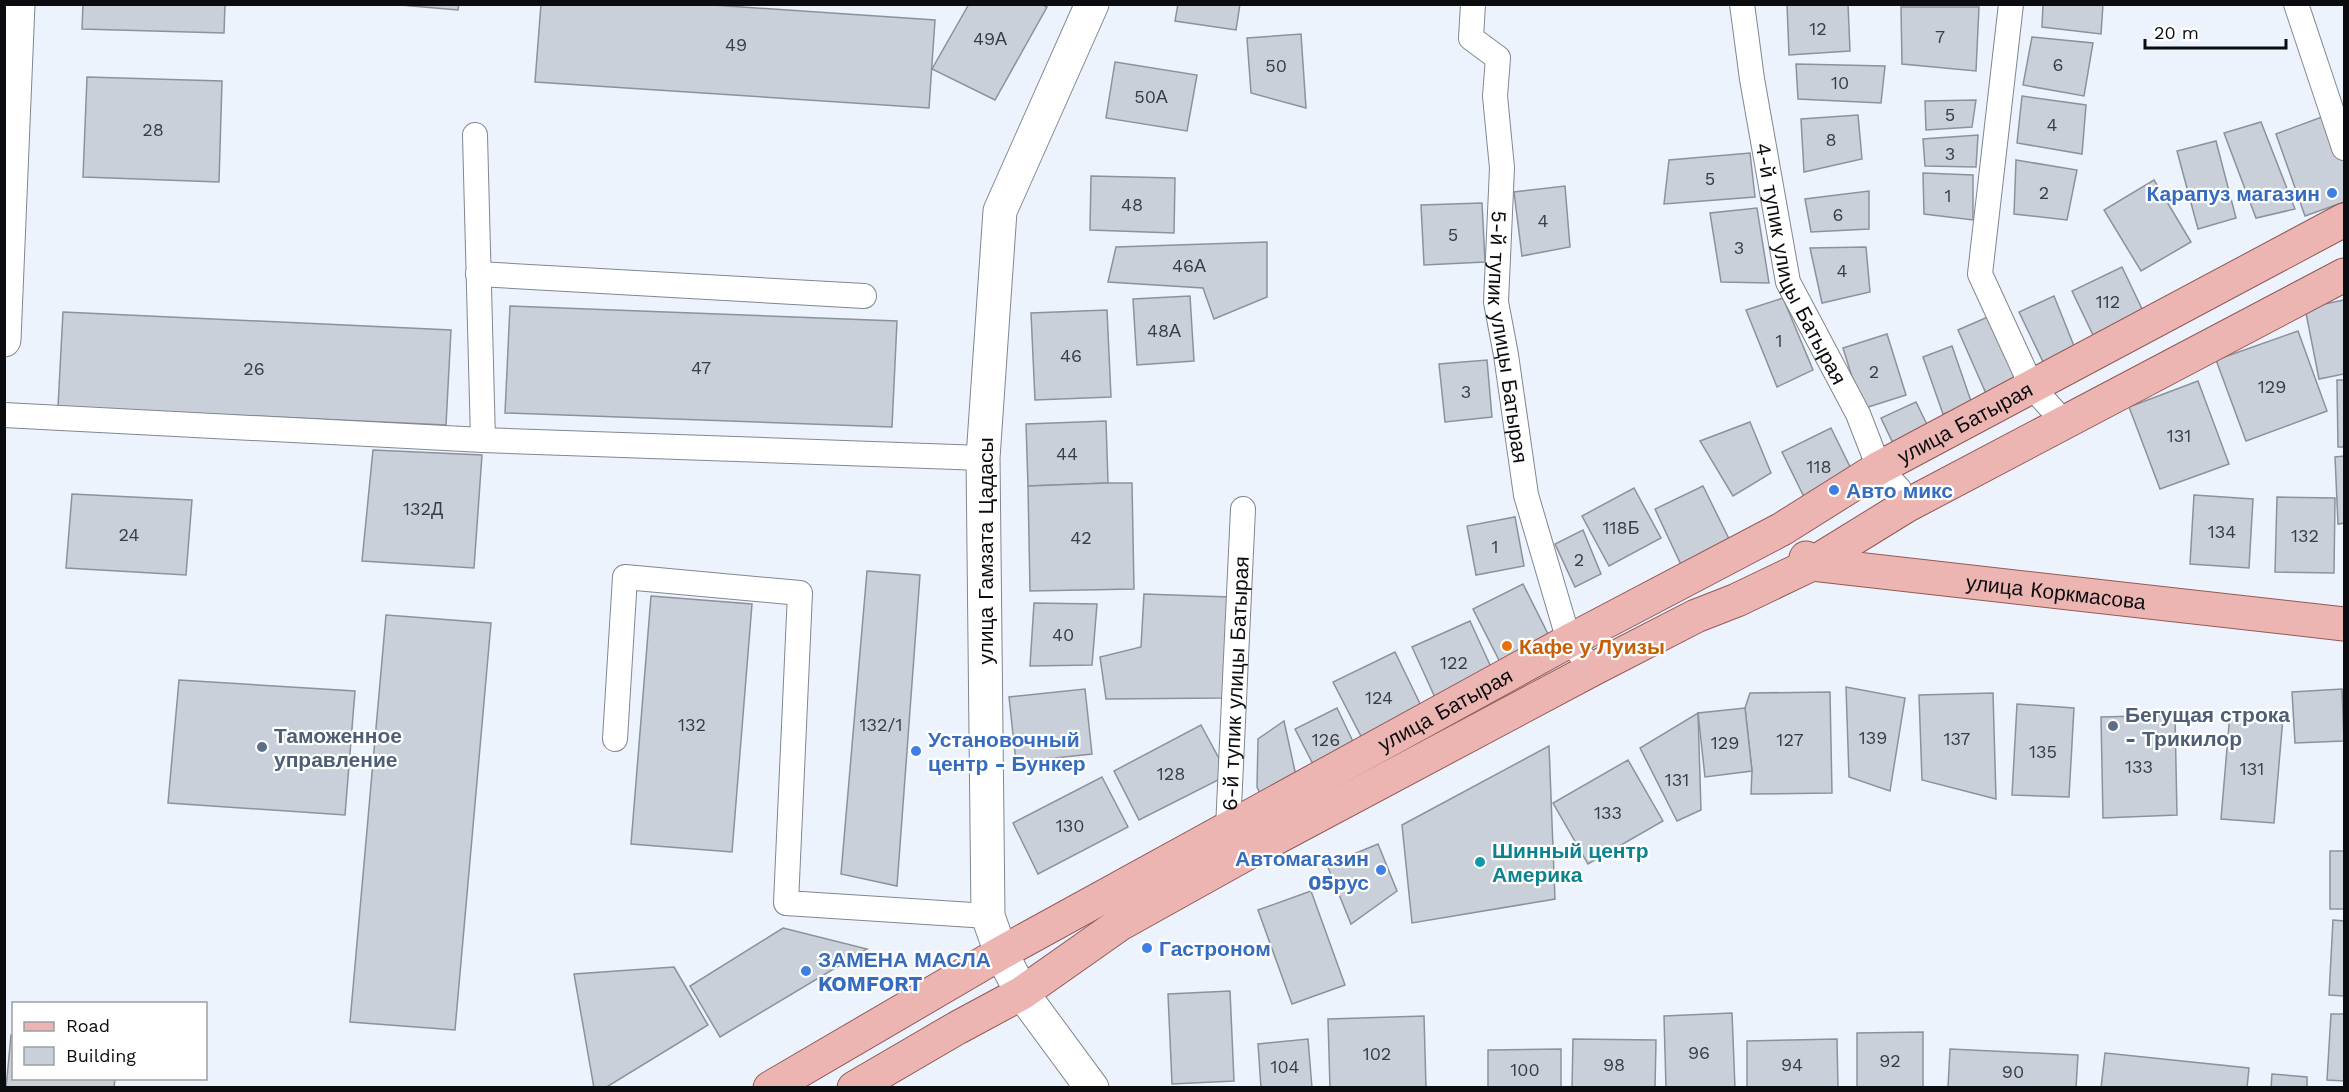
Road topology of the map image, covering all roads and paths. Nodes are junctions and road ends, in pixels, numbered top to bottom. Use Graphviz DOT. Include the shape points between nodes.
graph roads {
  1 [pos="1092,4"];
  2 [pos="1473,4"];
  3 [pos="1742,4"];
  4 [pos="2011,4"];
  5 [pos="2296,4"];
  6 [pos="13,21"];
  7 [pos="474,135"];
  8 [pos="2344,148"];
  9 [pos="2344,220"];
  10 [pos="478,274"];
  11 [pos="2344,275"];
  12 [pos="864,296"];
  13 [pos="4,340"];
  14 [pos="2032,387"];
  15 [pos="4,415"];
  16 [pos="2059,425"];
  17 [pos="483,440"];
  18 [pos="983,458"];
  19 [pos="1879,468"];
  20 [pos="1906,506"];
  21 [pos="1243,509"];
  22 [pos="1782,529"];
  23 [pos="1812,564"];
  24 [pos="2344,624"];
  25 [pos="1569,641"];
  26 [pos="1593,669"];
  27 [pos="615,739"];
  28 [pos="1235,842"];
  29 [pos="988,916"];
  30 [pos="1001,953"];
  31 [pos="1022,993"];
  32 [pos="770,1088"];
  33 [pos="854,1088"];
  34 [pos="1092,1088"];
  1 -- 18 [label="street, улица Гамзата Цадасы" via="1000,211"];
  2 -- 25 [label="lane, 5-й тупик улицы Батырая" via="1472,38 1498,58 1496,96 1502,168 1496,302 1526,495"];
  3 -- 19 [label="lane, 4-й тупик улицы Батырая" via="1788,282 1858,414"];
  4 -- 14 [label="lane" via="1980,274"];
  5 -- 8 [label="lane"];
  6 -- 13 [label="street"];
  7 -- 10 [label="lane"];
  9 -- 14 [label="main road, улица Батырая"];
  10 -- 12 [label="lane"];
  10 -- 17 [label="lane"];
  11 -- 16 [label="main road, улица Батырая"];
  14 -- 16 [label="lane" via="2054,411"];
  14 -- 19 [label="main road, улица Батырая"];
  15 -- 17 [label="lane"];
  16 -- 20 [label="main road, улица Батырая"];
  17 -- 18 [label="lane"];
  18 -- 29 [label="street, улица Гамзата Цадасы"];
  19 -- 20 [label="lane, 4-й тупик улицы Батырая" via="1899,489"];
  19 -- 22 [label="main road, улица Батырая"];
  20 -- 23 [label="main road, улица Батырая"];
  21 -- 28 [label="lane, 6-й тупик улицы Батырая"];
  22 -- 23 [label="main road"];
  22 -- 25 [label="main road, улица Батырая"];
  23 -- 24 [label="main road, улица Коркмасова"];
  23 -- 26 [label="main road, улица Батырая" via="1696,616"];
  25 -- 26 [label="lane, 5-й тупик улицы Батырая"];
  25 -- 28 [label="main road, улица Батырая"];
  26 -- 28 [label="main road, улица Батырая"];
  27 -- 29 [label="lane" via="625,576 800,593 786,903"];
  28 -- 30 [label="main road, улица Батырая"];
  28 -- 31 [label="main road, улица Батырая"];
  29 -- 30 [label="street, улица Гамзата Цадасы"];
  30 -- 31 [label="street, улица Гамзата Цадасы"];
  30 -- 32 [label="main road, улица Батырая"];
  31 -- 33 [label="main road, улица Батырая"];
  31 -- 34 [label="street, улица Гамзата Цадасы"];
}
